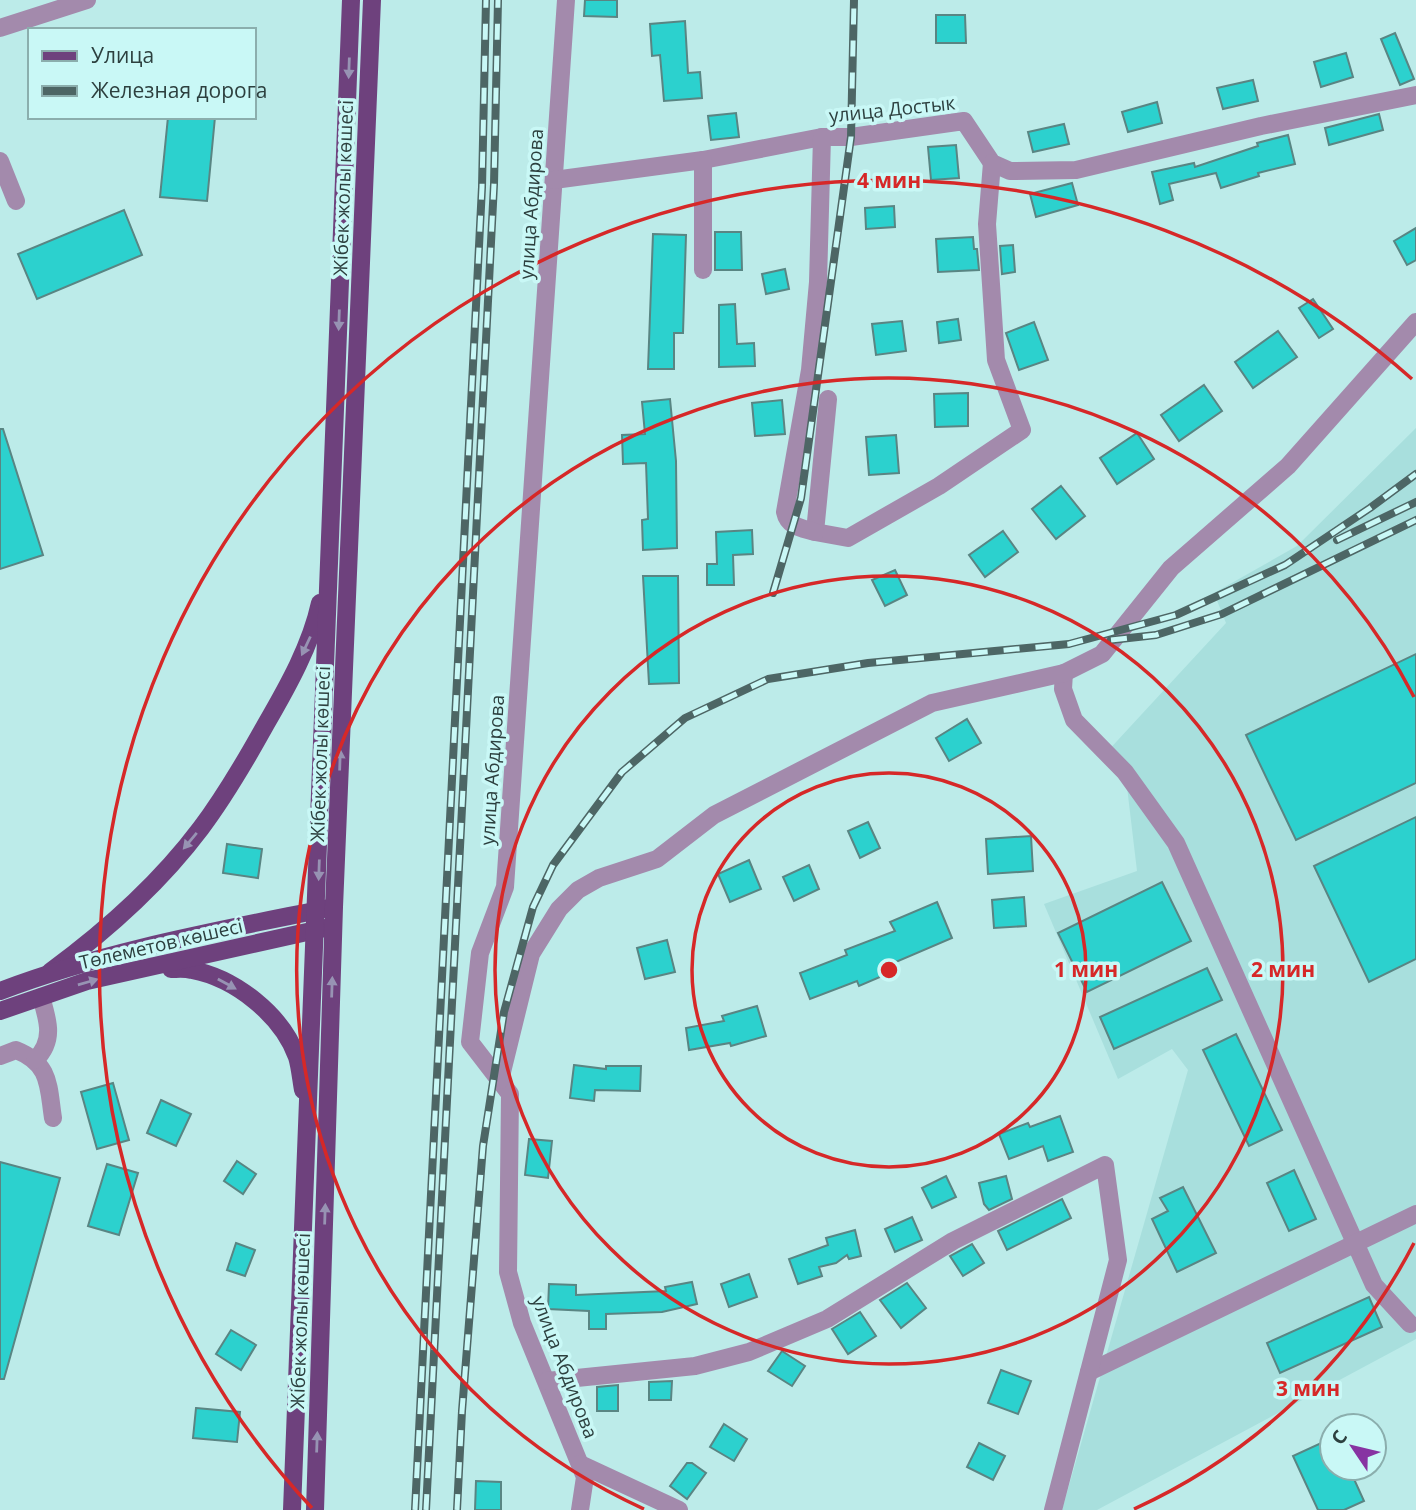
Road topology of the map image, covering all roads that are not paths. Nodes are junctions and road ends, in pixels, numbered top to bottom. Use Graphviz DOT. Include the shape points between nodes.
graph roads {
  1 [pos="87,0"];
  2 [pos="351,0"];
  3 [pos="372,0"];
  4 [pos="566,0"];
  5 [pos="0,28"];
  6 [pos="1416,95"];
  7 [pos="822,137"];
  8 [pos="703,159"];
  9 [pos="0,160"];
  10 [pos="992,163"];
  11 [pos="554,180"];
  12 [pos="16,201"];
  13 [pos="703,270"];
  14 [pos="1416,322"];
  15 [pos="828,399"];
  16 [pos="815,532"];
  17 [pos="330,557"];
  18 [pos="1064,673"];
  19 [pos="326,909"];
  20 [pos="326,928"];
  21 [pos="137,969"];
  22 [pos="50,972"];
  23 [pos="0,991"];
  24 [pos="41,997"];
  25 [pos="0,1011"];
  26 [pos="0,1056"];
  27 [pos="35,1060"];
  28 [pos="500,1080"];
  29 [pos="53,1118"];
  30 [pos="308,1121"];
  31 [pos="1416,1214"];
  32 [pos="1356,1243"];
  33 [pos="1410,1324"];
  34 [pos="1089,1372"];
  35 [pos="547,1381"];
  36 [pos="580,1464"];
  37 [pos="292,1510"];
  38 [pos="315,1510"];
  39 [pos="580,1510"];
  40 [pos="678,1510"];
  41 [pos="1054,1510"];
  1 -- 5 [label="street"];
  2 -- 17 [label="main road, Жібек жолы көшесі, one-way"];
  19 -- 3 [label="main road, Жібек жолы көшесі, one-way"];
  4 -- 11 [label="street, улица Абдирова"];
  6 -- 10 [label="street" via="1076,170 1010,171"];
  7 -- 8 [label="street, улица Достык"];
  7 -- 10 [label="street, улица Достык" via="964,121"];
  7 -- 16 [label="street" via="810,370 785,512 793,525"];
  8 -- 11 [label="street, улица Достык"];
  8 -- 13 [label="street"];
  9 -- 12 [label="street"];
  10 -- 16 [label="street" via="987,224 996,360 1022,430 939,486 848,538"];
  11 -- 28 [label="street, улица Абдирова" via="505,887 480,953 470,1042"];
  14 -- 18 [label="street" via="1289,466 1171,568 1102,654"];
  15 -- 16 [label="street"];
  17 -- 19 [label="main road, one-way"];
  17 -- 22 [label="main road, one-way" via="315,627 281,699 201,828 156,881"];
  18 -- 28 [label="street" via="932,703 715,815 657,859 578,890 552,918 531,954"];
  18 -- 32 [label="street" via="1063,689 1074,720 1125,772 1175,843"];
  19 -- 20 [label="main road"];
  19 -- 22 [label="main road" via="119,952"];
  20 -- 21 [label="main road, Төлеметов көшесі"];
  20 -- 30 [label="main road"];
  38 -- 20 [label="main road, Жібек жолы көшесі, one-way"];
  24 -- 21 [label="main road, Төлеметов көшесі, one-way"];
  21 -- 30 [label="main road, one-way" via="191,970 222,980 251,998 279,1025 297,1057"];
  22 -- 23 [label="main road"];
  24 -- 25 [label="main road, Төлеметов көшесі"];
  24 -- 27 [label="street" via="49,1032"];
  26 -- 27 [label="street" via="16,1050"];
  27 -- 29 [label="street" via="46,1073"];
  28 -- 35 [label="street, улица Абдирова" via="510,1094 508,1272 522,1323"];
  30 -- 37 [label="main road, Жібек жолы көшесі"];
  31 -- 32 [label="street"];
  32 -- 33 [label="street" via="1374,1285"];
  32 -- 34 [label="street"];
  34 -- 35 [label="street" via="1118,1260 1105,1165 953,1241 827,1319 750,1352 695,1366"];
  34 -- 41 [label="street"];
  35 -- 36 [label="street, улица Абдирова"];
  36 -- 39 [label="street, улица Абдирова" via="585,1476"];
  36 -- 40 [label="street"];
}
